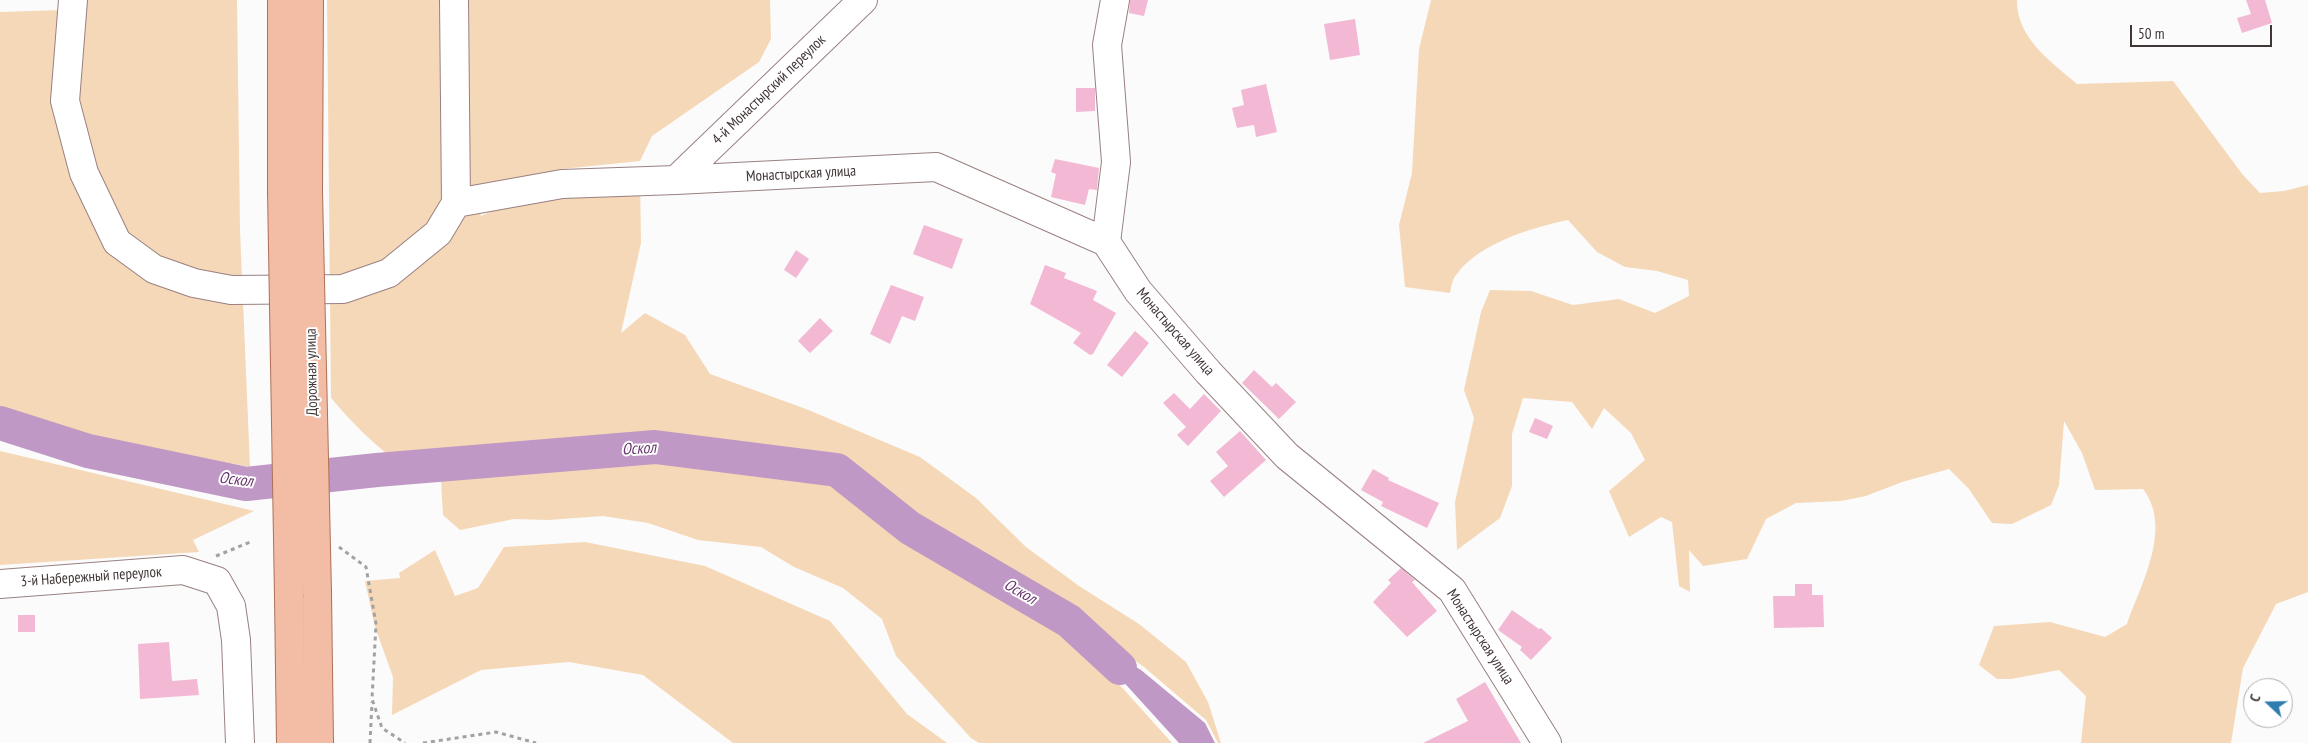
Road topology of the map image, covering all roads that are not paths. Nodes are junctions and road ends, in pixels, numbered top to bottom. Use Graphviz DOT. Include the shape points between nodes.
graph roads {
  1 [pos="73,0"];
  2 [pos="282,0"];
  3 [pos="309,0"];
  4 [pos="454,0"];
  5 [pos="863,0"];
  6 [pos="1115,0"];
  7 [pos="676,180"];
  8 [pos="295,191"];
  9 [pos="456,202"];
  10 [pos="1106,242"];
  11 [pos="0,584"];
  12 [pos="240,743"];
  13 [pos="291,743"];
  14 [pos="318,743"];
  15 [pos="1547,743"];
  1 -- 9 [label="street" via="65,100 84,173 117,242 154,269 194,284 230,290 343,288 389,273 438,233"];
  2 -- 8 [label="main road, Дорожная улица"];
  3 -- 8 [label="main road, Дорожная улица"];
  4 -- 9 [label="street"];
  5 -- 7 [label="street, 4-й Монастырский переулок"];
  6 -- 10 [label="street" via="1107,45 1116,162"];
  7 -- 9 [label="street, Монастырская улица" via="562,184"];
  7 -- 10 [label="street, Монастырская улица" via="936,166"];
  8 -- 13 [label="main road, Дорожная улица, bridge" via="289,597"];
  8 -- 14 [label="main road, Дорожная улица, bridge" via="317,593"];
  10 -- 15 [label="street, Монастырская улица" via="1138,291 1286,456 1452,590"];
  11 -- 12 [label="street, 3-й Набережный переулок" via="183,570 217,581 231,606 236,640"];
}
